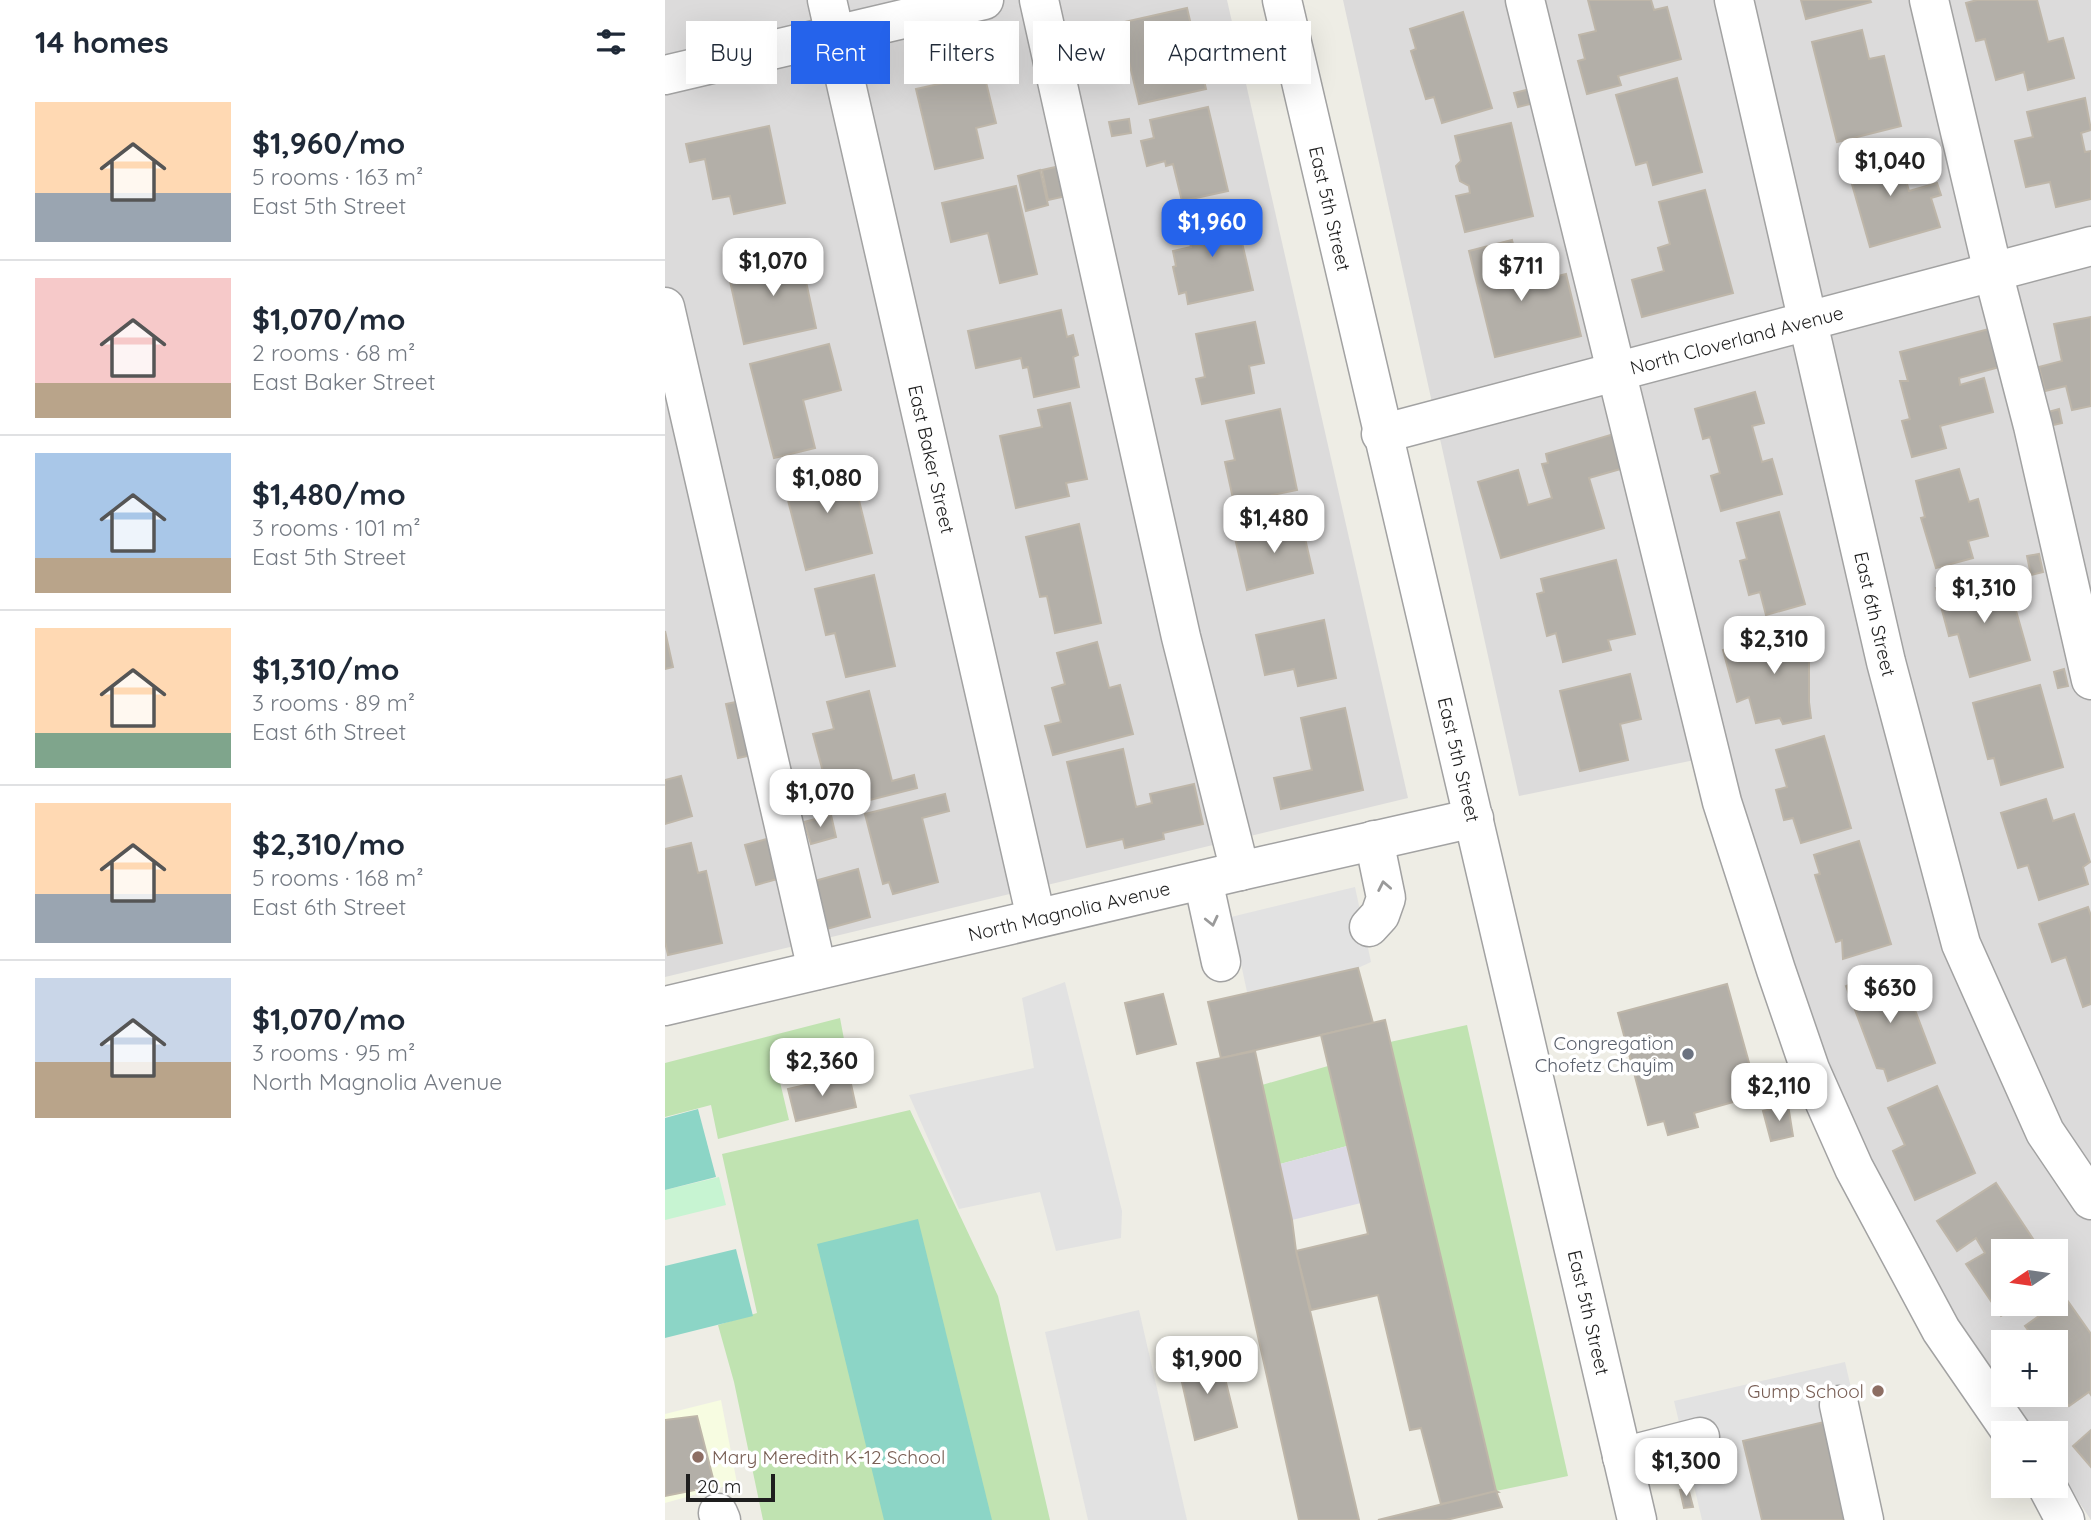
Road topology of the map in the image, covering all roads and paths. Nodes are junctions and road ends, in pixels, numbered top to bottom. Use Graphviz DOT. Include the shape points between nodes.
graph roads {
  1 [pos="984,0"];
  2 [pos="1039,0"];
  3 [pos="1282,0"];
  4 [pos="1525,0"];
  5 [pos="1734,0"];
  6 [pos="1929,0"];
  7 [pos="831,18"];
  8 [pos="665,75"];
  9 [pos="2091,246"];
  10 [pos="1993,272"];
  11 [pos="665,307"];
  12 [pos="1806,323"];
  13 [pos="1616,371"];
  14 [pos="1381,434"];
  15 [pos="2091,680"];
  16 [pos="1474,818"];
  17 [pos="1374,840"];
  18 [pos="1240,871"];
  19 [pos="1202,880"];
  20 [pos="1036,918"];
  21 [pos="1369,928"];
  22 [pos="1221,962"];
  23 [pos="817,970"];
  24 [pos="665,1006"];
  25 [pos="2091,1200"];
  26 [pos="1839,1405"];
  27 [pos="2005,1421"];
  28 [pos="1700,1437"];
  29 [pos="1622,1457"];
  30 [pos="2053,1498"];
  31 [pos="1637,1520"];
  32 [pos="1864,1520"];
  33 [pos="2065,1520"];
  1 -- 7 [label="street"];
  2 -- 18 [label="street" via="1178,623"];
  3 -- 14 [label="street, East 5th Street"];
  4 -- 13 [label="street"];
  5 -- 12 [label="street, East 6th Street"];
  6 -- 10 [label="street"];
  7 -- 8 [label="street"];
  7 -- 20 [label="street, East Baker Street"];
  9 -- 10 [label="street, North Cloverland Avenue"];
  10 -- 12 [label="street, North Cloverland Avenue"];
  10 -- 15 [label="street"];
  11 -- 23 [label="street"];
  12 -- 13 [label="street, North Cloverland Avenue"];
  12 -- 25 [label="street, East 6th Street" via="1886,662 1961,944 2045,1132"];
  13 -- 14 [label="street, North Cloverland Avenue"];
  13 -- 27 [label="street" via="1722,802 1810,1069 1854,1168 1941,1330"];
  14 -- 16 [label="street, East 5th Street"];
  16 -- 17 [label="street, North Magnolia Avenue"];
  16 -- 29 [label="street, East 5th Street"];
  17 -- 18 [label="street, North Magnolia Avenue"];
  21 -- 17 [label="street, one-way" via="1386,898"];
  18 -- 19 [label="street, North Magnolia Avenue"];
  19 -- 20 [label="street, North Magnolia Avenue"];
  19 -- 22 [label="street, one-way"];
  20 -- 23 [label="street, North Magnolia Avenue"];
  23 -- 24 [label="street, North Magnolia Avenue"];
  26 -- 32 [label="street"];
  28 -- 29 [label="street"];
  29 -- 31 [label="street, East 5th Street"];
  30 -- 33 [label="street"];
}
